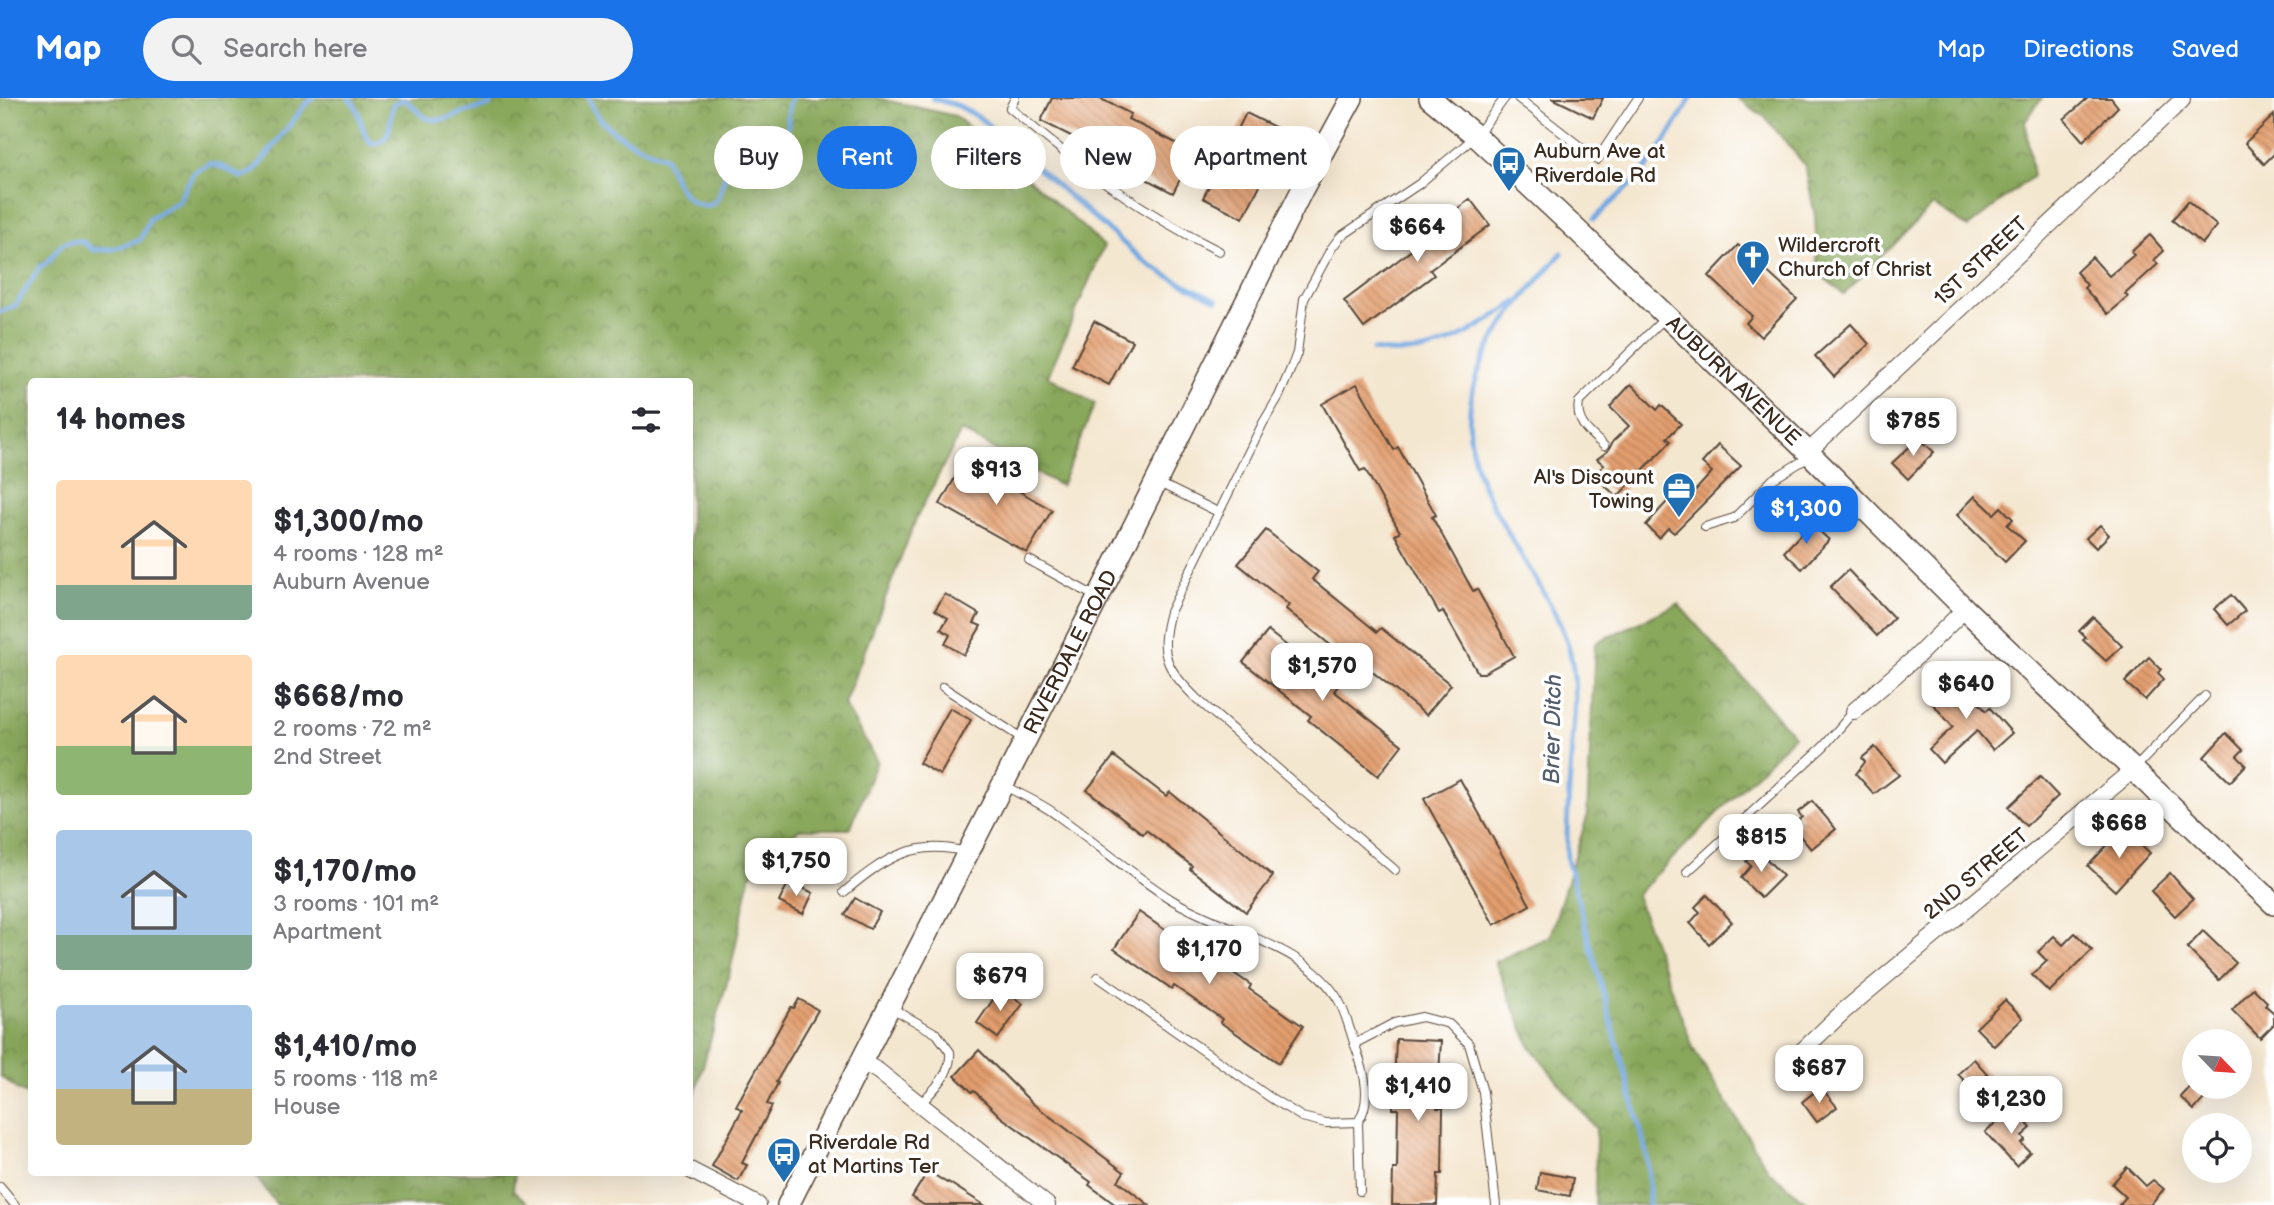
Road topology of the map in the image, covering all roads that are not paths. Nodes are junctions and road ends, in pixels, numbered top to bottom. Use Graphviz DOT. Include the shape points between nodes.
graph roads {
  1 [pos="1014,98"];
  2 [pos="1352,98"];
  3 [pos="1430,98"];
  4 [pos="1505,98"];
  5 [pos="1518,98"];
  6 [pos="1638,98"];
  7 [pos="2182,100"];
  8 [pos="1476,135"];
  9 [pos="1219,251"];
  10 [pos="1667,317"];
  11 [pos="1604,446"];
  12 [pos="1810,454"];
  13 [pos="1157,482"];
  14 [pos="1218,512"];
  15 [pos="1705,527"];
  16 [pos="1029,560"];
  17 [pos="1098,598"];
  18 [pos="1965,609"];
  19 [pos="943,687"];
  20 [pos="2205,696"];
  21 [pos="1854,711"];
  22 [pos="1026,740"];
  23 [pos="2133,770"];
  24 [pos="1003,785"];
  25 [pos="968,852"];
  26 [pos="1395,870"];
  27 [pos="1687,872"];
  28 [pos="844,892"];
  29 [pos="2274,904"];
  30 [pos="1098,976"];
  31 [pos="890,1007"];
  32 [pos="1354,1044"];
  33 [pos="1801,1052"];
  34 [pos="862,1062"];
  35 [pos="920,1104"];
  36 [pos="1358,1122"];
  37 [pos="693,1172"];
  38 [pos="0,1187"];
  39 [pos="1360,1191"];
  40 [pos="15,1205"];
  41 [pos="758,1205"];
  42 [pos="788,1205"];
  43 [pos="1047,1205"];
  44 [pos="1496,1205"];
  1 -- 9 [label="lane" via="1010,108 1041,134 1147,211"];
  2 -- 13 [label="main road, RIVERDALE ROAD"];
  3 -- 8 [label="main road, AUBURN AVENUE"];
  4 -- 8 [label="lane"];
  5 -- 6 [label="lane" via="1597,160"];
  7 -- 12 [label="street, 1ST STREET"];
  8 -- 10 [label="main road, AUBURN AVENUE"];
  8 -- 14 [label="lane" via="1419,184 1340,237 1331,248 1304,299 1292,366"];
  10 -- 11 [label="lane" via="1579,402 1581,424"];
  10 -- 12 [label="main road, AUBURN AVENUE"];
  12 -- 15 [label="lane" via="1773,479 1734,518"];
  12 -- 18 [label="main road, AUBURN AVENUE"];
  13 -- 14 [label="lane"];
  13 -- 17 [label="main road, RIVERDALE ROAD"];
  14 -- 26 [label="lane" via="1166,625 1164,651 1173,671 1197,699"];
  16 -- 17 [label="lane"];
  17 -- 22 [label="main road, RIVERDALE ROAD"];
  18 -- 21 [label="street"];
  18 -- 23 [label="main road, AUBURN AVENUE"];
  19 -- 22 [label="lane"];
  20 -- 23 [label="lane"];
  21 -- 27 [label="lane" via="1824,746"];
  22 -- 24 [label="main road, RIVERDALE ROAD"];
  23 -- 29 [label="main road, AUBURN AVENUE"];
  23 -- 33 [label="street, 2ND STREET" via="1845,1010"];
  24 -- 25 [label="main road, RIVERDALE ROAD"];
  24 -- 32 [label="lane" via="1057,814 1171,900 1306,964 1339,1001"];
  25 -- 28 [label="lane" via="916,848 875,866"];
  25 -- 31 [label="main road, RIVERDALE ROAD"];
  30 -- 36 [label="lane" via="1302,1117 1326,1123"];
  31 -- 34 [label="main road, RIVERDALE ROAD"];
  31 -- 35 [label="lane" via="937,1034 950,1052 946,1072"];
  32 -- 36 [label="lane" via="1366,1080 1364,1113"];
  32 -- 44 [label="lane" via="1394,1023 1422,1017 1450,1024 1469,1044 1483,1092"];
  34 -- 35 [label="street"];
  34 -- 42 [label="main road, RIVERDALE ROAD"];
  35 -- 43 [label="street"];
  36 -- 39 [label="lane"];
  37 -- 41 [label="street"];
  38 -- 40 [label="lane"];
}
